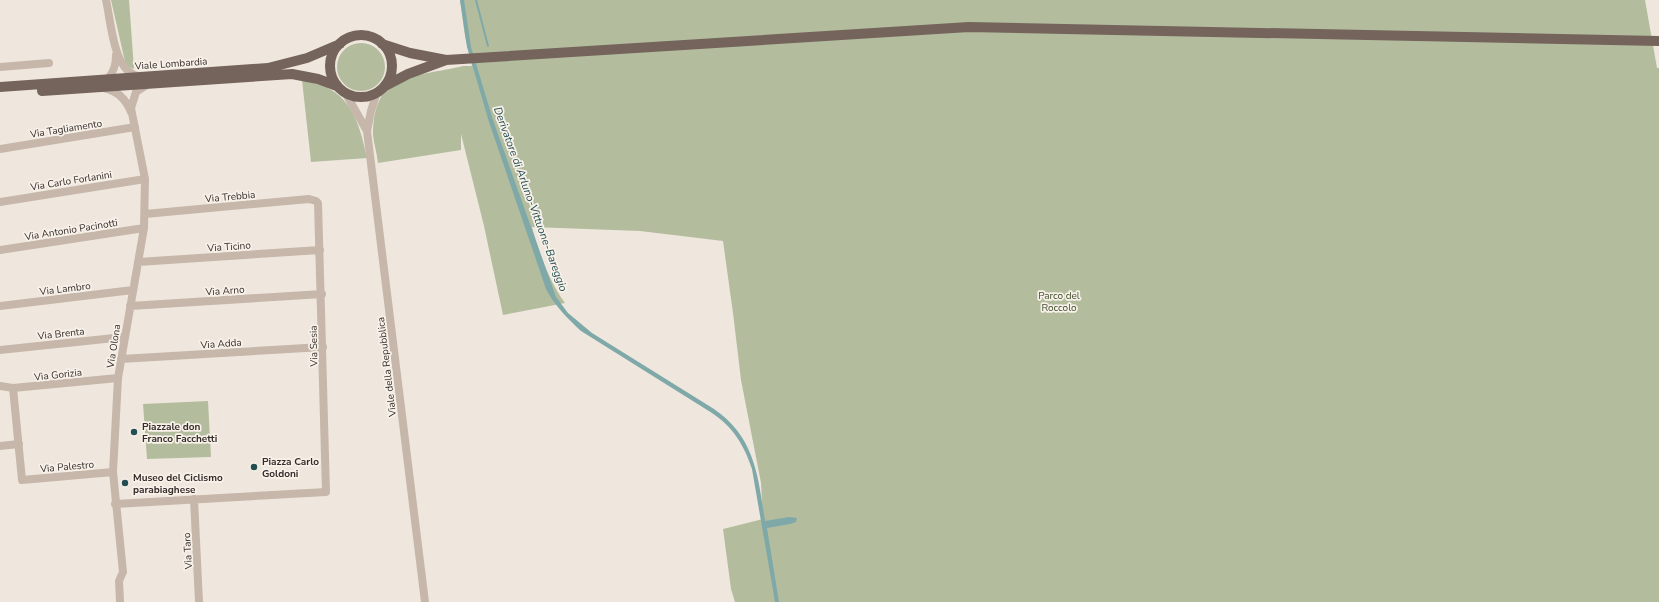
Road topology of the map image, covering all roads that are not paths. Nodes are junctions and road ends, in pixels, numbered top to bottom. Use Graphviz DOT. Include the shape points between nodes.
graph roads {
  1 [pos="106,0"];
  2 [pos="1659,41"];
  3 [pos="340,44"];
  4 [pos="382,44"];
  5 [pos="116,48"];
  6 [pos="446,60"];
  7 [pos="49,63"];
  8 [pos="0,67"];
  9 [pos="145,81"];
  10 [pos="104,83"];
  11 [pos="337,86"];
  12 [pos="0,87"];
  13 [pos="381,89"];
  14 [pos="0,94"];
  15 [pos="346,94"];
  16 [pos="132,114"];
  17 [pos="135,127"];
  18 [pos="367,131"];
  19 [pos="0,149"];
  20 [pos="145,179"];
  21 [pos="316,200"];
  22 [pos="0,202"];
  23 [pos="145,214"];
  24 [pos="144,228"];
  25 [pos="0,250"];
  26 [pos="320,250"];
  27 [pos="138,262"];
  28 [pos="133,290"];
  29 [pos="322,294"];
  30 [pos="0,306"];
  31 [pos="130,306"];
  32 [pos="124,337"];
  33 [pos="323,346"];
  34 [pos="0,350"];
  35 [pos="121,359"];
  36 [pos="118,378"];
  37 [pos="0,386"];
  38 [pos="13,388"];
  39 [pos="18,444"];
  40 [pos="0,446"];
  41 [pos="113,472"];
  42 [pos="194,499"];
  43 [pos="115,504"];
  44 [pos="120,602"];
  45 [pos="199,602"];
  46 [pos="425,602"];
  1 -- 5 [label="street"];
  2 -- 6 [label="main road" via="969,27"];
  3 -- 4 [label="main road" via="349,38 360,36 372,38"];
  3 -- 9 [label="main road, Viale Lombardia" via="307,58 273,67"];
  3 -- 11 [label="main road" via="331,57 330,65 330,72"];
  4 -- 6 [label="main road"];
  4 -- 13 [label="main road" via="391,64 390,76"];
  5 -- 9 [label="street" via="123,67 130,74"];
  5 -- 10 [label="street" via="115,67"];
  6 -- 13 [label="main road" via="408,74"];
  7 -- 8 [label="street"];
  9 -- 10 [label="main road, Viale Lombardia"];
  9 -- 11 [label="main road, Viale Lombardia" via="292,74 304,75"];
  9 -- 16 [label="street, Via Olona" via="136,92"];
  10 -- 12 [label="main road, Viale Lombardia"];
  10 -- 14 [label="main road, Viale Lombardia"];
  10 -- 16 [label="street, Via Olona" via="127,102"];
  11 -- 15 [label="main road"];
  13 -- 15 [label="main road" via="362,97"];
  13 -- 18 [label="street" via="371,111"];
  15 -- 18 [label="street"];
  16 -- 17 [label="street, Via Olona"];
  17 -- 19 [label="street, Via Tagliamento"];
  17 -- 20 [label="street, Via Olona"];
  18 -- 46 [label="street, Viale della Repubblica"];
  20 -- 22 [label="street, Via Carlo Forlanini"];
  20 -- 23 [label="street, Via Olona"];
  21 -- 23 [label="street, Via Trebbia"];
  21 -- 26 [label="street, Via Sesia" via="320,206"];
  23 -- 24 [label="street, Via Olona"];
  24 -- 25 [label="street, Via Antonio Pacinotti"];
  24 -- 27 [label="street, Via Olona"];
  26 -- 27 [label="street, Via Ticino"];
  26 -- 29 [label="street, Via Sesia"];
  27 -- 28 [label="street, Via Olona"];
  28 -- 30 [label="street, Via Lambro"];
  28 -- 31 [label="street, Via Olona"];
  29 -- 31 [label="street, Via Arno"];
  29 -- 33 [label="street, Via Sesia"];
  31 -- 32 [label="street, Via Olona"];
  32 -- 34 [label="street, Via Brenta"];
  32 -- 35 [label="street, Via Olona"];
  33 -- 35 [label="street, Via Adda"];
  33 -- 42 [label="street, Via Sesia" via="326,492"];
  35 -- 36 [label="street, Via Olona"];
  36 -- 38 [label="street, Via Gorizia"];
  36 -- 41 [label="street, Via Olona"];
  37 -- 38 [label="street, Via Gorizia"];
  38 -- 39 [label="street"];
  39 -- 40 [label="street"];
  39 -- 41 [label="street, Via Palestro" via="22,480"];
  41 -- 43 [label="street, Via Olona"];
  42 -- 43 [label="street"];
  42 -- 45 [label="street, Via Taro"];
  43 -- 44 [label="street, Via Olona" via="123,572 119,581"];
}
